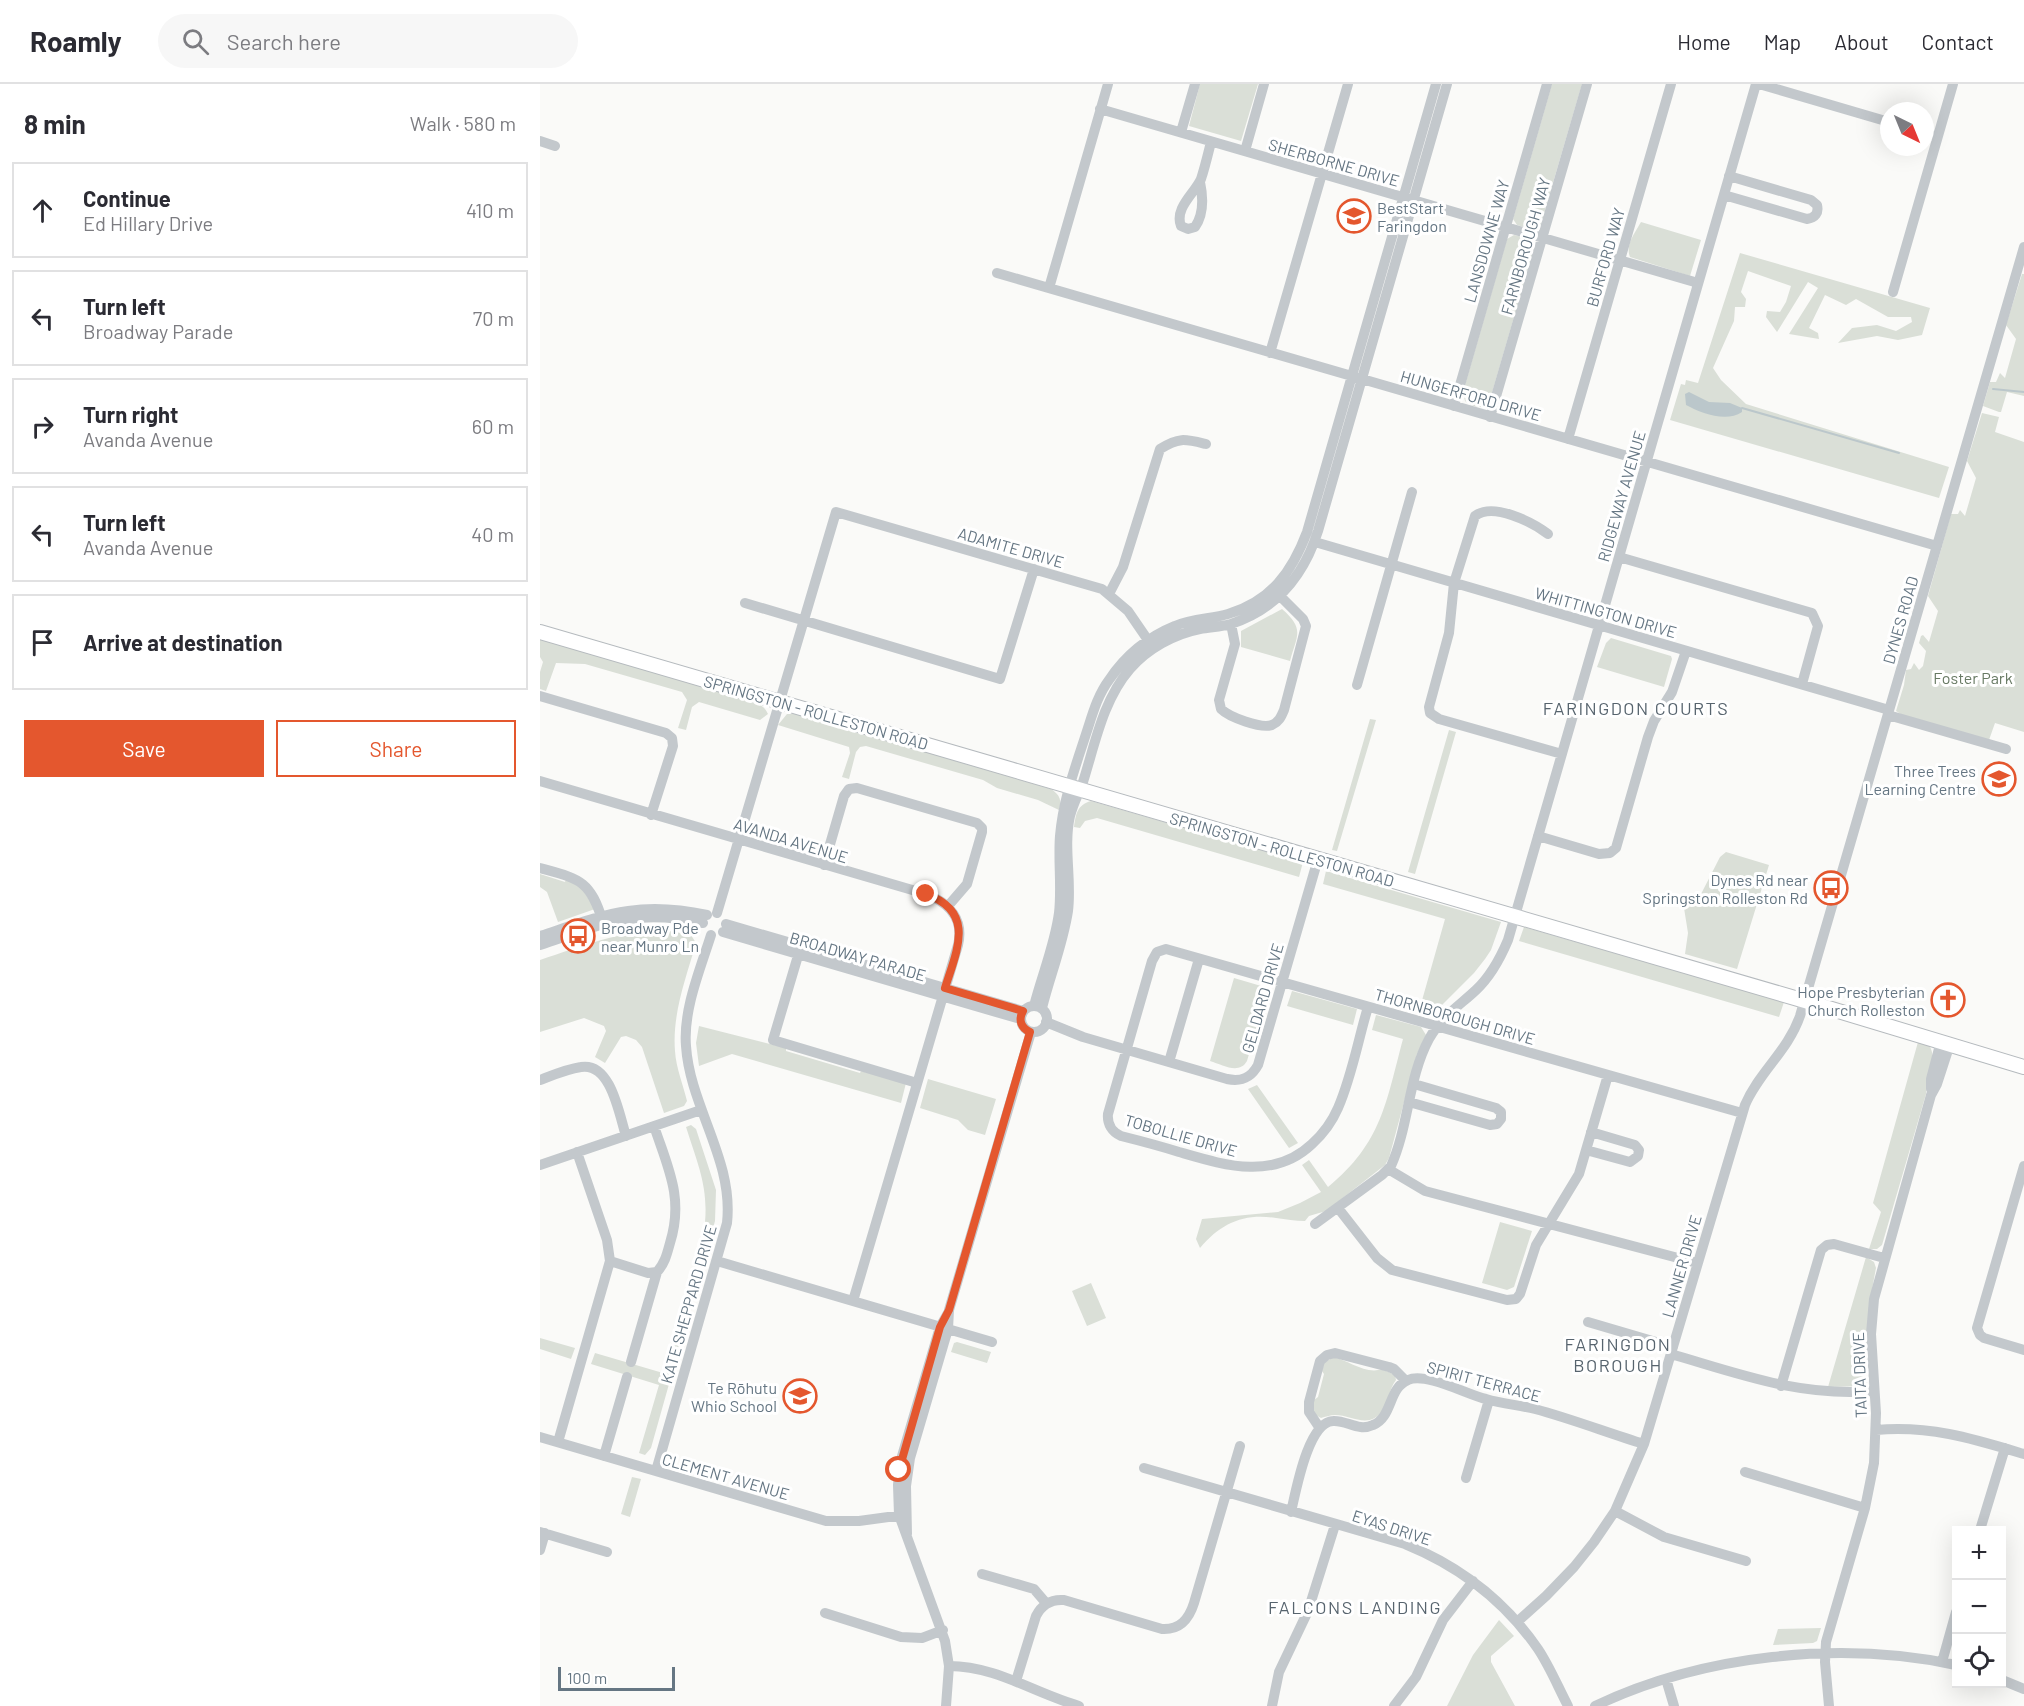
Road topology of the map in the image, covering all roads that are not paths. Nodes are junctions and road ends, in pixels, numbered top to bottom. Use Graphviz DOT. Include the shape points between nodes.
graph roads {
  1 [pos="1107,84"];
  2 [pos="1195,84"];
  3 [pos="1264,84"];
  4 [pos="1348,84"];
  5 [pos="1436,84"];
  6 [pos="1447,84"];
  7 [pos="1547,84"];
  8 [pos="1587,84"];
  9 [pos="1671,84"];
  10 [pos="1758,84"];
  11 [pos="1953,84"];
  12 [pos="1100,109"];
  13 [pos="1880,119"];
  14 [pos="1181,132"];
  15 [pos="1934,135"];
  16 [pos="1937,136"];
  17 [pos="540,141"];
  18 [pos="1211,142"];
  19 [pos="555,146"];
  20 [pos="1245,151"];
  21 [pos="1322,174"];
  22 [pos="1729,176"];
  23 [pos="1200,182"];
  24 [pos="1778,191"];
  25 [pos="1724,195"];
  26 [pos="1408,199"];
  27 [pos="1772,209"];
  28 [pos="1506,227"];
  29 [pos="1543,238"];
  30 [pos="2024,247"];
  31 [pos="1620,260"];
  32 [pos="997,273"];
  33 [pos="1698,283"];
  34 [pos="1049,288"];
  35 [pos="1893,292"];
  36 [pos="1270,352"];
  37 [pos="1356,378"];
  38 [pos="1454,406"];
  39 [pos="1490,417"];
  40 [pos="1343,423"];
  41 [pos="1568,439"];
  42 [pos="1206,444"];
  43 [pos="1647,462"];
  44 [pos="1412,492"];
  45 [pos="1548,534"];
  46 [pos="1315,542"];
  47 [pos="1937,546"];
  48 [pos="1619,557"];
  49 [pos="1391,565"];
  50 [pos="1034,570"];
  51 [pos="1454,583"];
  52 [pos="1109,594"];
  53 [pos="1280,596"];
  54 [pos="745,603"];
  55 [pos="803,621"];
  56 [pos="1231,624"];
  57 [pos="1599,626"];
  58 [pos="540,632"];
  59 [pos="1151,645"];
  60 [pos="1686,651"];
  61 [pos="1802,684"];
  62 [pos="1357,685"];
  63 [pos="540,696"];
  64 [pos="779,701"];
  65 [pos="1888,713"];
  66 [pos="2006,749"];
  67 [pos="1562,754"];
  68 [pos="540,782"];
  69 [pos="1075,788"];
  70 [pos="651,815"];
  71 [pos="1538,836"];
  72 [pos="739,840"];
  73 [pos="1318,859"];
  74 [pos="824,865"];
  75 [pos="540,868"];
  76 [pos="948,906"];
  77 [pos="709,917"];
  78 [pos="1515,917"];
  79 [pos="603,920"];
  80 [pos="724,928"];
  81 [pos="711,935"];
  82 [pos="540,936"];
  83 [pos="540,945"];
  84 [pos="799,950"];
  85 [pos="1161,950"];
  86 [pos="1199,959"];
  87 [pos="1282,982"];
  88 [pos="943,992"];
  89 [pos="1805,1001"];
  90 [pos="1038,1007"];
  91 [pos="1368,1007"];
  92 [pos="1022,1015"];
  93 [pos="1046,1022"];
  94 [pos="1436,1027"];
  95 [pos="1030,1032"];
  96 [pos="1945,1043"];
  97 [pos="1126,1050"];
  98 [pos="1169,1062"];
  99 [pos="2024,1067"];
  100 [pos="1608,1075"];
  101 [pos="540,1080"];
  102 [pos="917,1083"];
  103 [pos="1414,1084"];
  104 [pos="1466,1099"];
  105 [pos="1409,1102"];
  106 [pos="701,1110"];
  107 [pos="1742,1113"];
  108 [pos="1461,1117"];
  109 [pos="654,1126"];
  110 [pos="1591,1132"];
  111 [pos="626,1136"];
  112 [pos="1586,1150"];
  113 [pos="577,1152"];
  114 [pos="540,1165"];
  115 [pos="1388,1169"];
  116 [pos="2024,1169"];
  117 [pos="1338,1208"];
  118 [pos="1315,1224"];
  119 [pos="1549,1224"];
  120 [pos="1884,1258"];
  121 [pos="610,1261"];
  122 [pos="717,1261"];
  123 [pos="1697,1263"];
  124 [pos="657,1272"];
  125 [pos="853,1301"];
  126 [pos="1588,1322"];
  127 [pos="944,1328"];
  128 [pos="992,1342"];
  129 [pos="2024,1350"];
  130 [pos="1672,1351"];
  131 [pos="631,1362"];
  132 [pos="627,1377"];
  133 [pos="1406,1381"];
  134 [pos="1781,1386"];
  135 [pos="1874,1391"];
  136 [pos="1489,1400"];
  137 [pos="1319,1427"];
  138 [pos="1876,1430"];
  139 [pos="540,1437"];
  140 [pos="558,1442"];
  141 [pos="1644,1444"];
  142 [pos="1240,1446"];
  143 [pos="2005,1448"];
  144 [pos="2024,1454"];
  145 [pos="604,1456"];
  146 [pos="1144,1468"];
  147 [pos="656,1471"];
  148 [pos="1745,1472"];
  149 [pos="1466,1478"];
  150 [pos="1226,1492"];
  151 [pos="1865,1508"];
  152 [pos="1615,1510"];
  153 [pos="1291,1512"];
  154 [pos="902,1515"];
  155 [pos="1335,1525"];
  156 [pos="1981,1526"];
  157 [pos="543,1532"];
  158 [pos="540,1550"];
  159 [pos="607,1552"];
  160 [pos="1746,1561"];
  161 [pos="982,1575"];
  162 [pos="1473,1581"];
  163 [pos="1046,1603"];
  164 [pos="825,1613"];
  165 [pos="1517,1622"];
  166 [pos="1952,1626"];
  167 [pos="943,1630"];
  168 [pos="1826,1655"];
  169 [pos="1942,1662"];
  170 [pos="1952,1664"];
  171 [pos="948,1666"];
  172 [pos="1666,1679"];
  173 [pos="1016,1681"];
  174 [pos="2006,1682"];
  175 [pos="2024,1689"];
  176 [pos="946,1706"];
  177 [pos="1078,1706"];
  178 [pos="1272,1706"];
  179 [pos="1394,1706"];
  180 [pos="1568,1706"];
  181 [pos="1595,1706"];
  182 [pos="1674,1706"];
  183 [pos="1829,1706"];
  1 -- 12 [label="street"];
  2 -- 14 [label="street"];
  3 -- 20 [label="street"];
  4 -- 21 [label="street"];
  5 -- 26 [label="street"];
  6 -- 26 [label="street"];
  7 -- 28 [label="street, LANSDOWNE WAY"];
  8 -- 29 [label="street, FARNBOROUGH WAY"];
  9 -- 31 [label="street, BURFORD WAY"];
  10 -- 13 [label="street"];
  10 -- 22 [label="street, RIDGEWAY AVENUE"];
  11 -- 16 [label="street"];
  12 -- 14 [label="street, SHERBORNE DRIVE"];
  12 -- 34 [label="street"];
  14 -- 18 [label="street, SHERBORNE DRIVE"];
  15 -- 16 [label="street"];
  16 -- 35 [label="street"];
  17 -- 19 [label="street"];
  18 -- 20 [label="street, SHERBORNE DRIVE"];
  18 -- 23 [label="street"];
  20 -- 21 [label="street, SHERBORNE DRIVE"];
  21 -- 26 [label="street, SHERBORNE DRIVE"];
  21 -- 36 [label="street"];
  22 -- 24 [label="street"];
  22 -- 25 [label="street, RIDGEWAY AVENUE"];
  24 -- 27 [label="street"];
  24 -- 27 [label="street" via="1811,200 1817,205 1817,213 1807,219"];
  25 -- 27 [label="street"];
  25 -- 33 [label="street, RIDGEWAY AVENUE"];
  26 -- 28 [label="street, SHERBORNE DRIVE"];
  26 -- 37 [label="street"];
  28 -- 29 [label="street, SHERBORNE DRIVE"];
  28 -- 38 [label="street, LANSDOWNE WAY"];
  29 -- 31 [label="street, SHERBORNE DRIVE"];
  29 -- 39 [label="street, FARNBOROUGH WAY"];
  30 -- 47 [label="street, DYNES ROAD"];
  31 -- 33 [label="street, SHERBORNE DRIVE"];
  31 -- 41 [label="street, BURFORD WAY"];
  32 -- 34 [label="street, HUNGERFORD DRIVE"];
  33 -- 43 [label="street, RIDGEWAY AVENUE"];
  34 -- 36 [label="street, HUNGERFORD DRIVE"];
  36 -- 37 [label="street, HUNGERFORD DRIVE"];
  37 -- 38 [label="street, HUNGERFORD DRIVE"];
  37 -- 40 [label="street"];
  38 -- 39 [label="street, HUNGERFORD DRIVE"];
  39 -- 41 [label="street, HUNGERFORD DRIVE"];
  40 -- 46 [label="street"];
  40 -- 59 [label="street" via="1297,558 1283,579 1250,605 1229,614 1175,626"];
  41 -- 43 [label="street, HUNGERFORD DRIVE"];
  42 -- 52 [label="street" via="1184,439 1160,449 1123,567"];
  43 -- 47 [label="street, HUNGERFORD DRIVE"];
  43 -- 48 [label="street, RIDGEWAY AVENUE"];
  44 -- 49 [label="street"];
  45 -- 51 [label="street" via="1533,522 1491,510 1480,512 1471,525"];
  46 -- 49 [label="street, WHITTINGTON DRIVE"];
  46 -- 53 [label="street" via="1306,562"];
  47 -- 65 [label="street, DYNES ROAD"];
  48 -- 57 [label="street, RIDGEWAY AVENUE"];
  48 -- 61 [label="street" via="1812,613 1818,626"];
  49 -- 51 [label="street, WHITTINGTON DRIVE"];
  49 -- 62 [label="street"];
  50 -- 52 [label="street, ADAMITE DRIVE"];
  50 -- 55 [label="street" via="1000,679"];
  50 -- 55 [label="street, ADAMITE DRIVE" via="836,512"];
  51 -- 57 [label="street, WHITTINGTON DRIVE"];
  51 -- 67 [label="street" via="1449,633 1430,698 1430,713 1439,719"];
  52 -- 59 [label="street, ADAMITE DRIVE" via="1128,611"];
  53 -- 56 [label="street"];
  53 -- 56 [label="street" via="1306,626 1284,710 1274,724 1267,726 1234,718 1221,709 1235,644"];
  54 -- 55 [label="street"];
  55 -- 64 [label="street"];
  56 -- 59 [label="street"];
  57 -- 60 [label="street, WHITTINGTON DRIVE"];
  57 -- 67 [label="street, RIDGEWAY AVENUE"];
  58 -- 64 [label="main road, SPRINGSTON - ROLLESTON ROAD"];
  59 -- 69 [label="street" via="1124,660 1107,681"];
  60 -- 61 [label="street, WHITTINGTON DRIVE"];
  60 -- 71 [label="street" via="1672,692 1648,737 1616,848 1599,854"];
  61 -- 65 [label="street, WHITTINGTON DRIVE"];
  63 -- 70 [label="street" via="672,738 673,746"];
  64 -- 69 [label="main road, SPRINGSTON - ROLLESTON ROAD"];
  64 -- 72 [label="street"];
  65 -- 66 [label="street, WHITTINGTON DRIVE"];
  65 -- 89 [label="street, DYNES ROAD"];
  67 -- 71 [label="street, RIDGEWAY AVENUE"];
  68 -- 70 [label="street, AVANDA AVENUE"];
  69 -- 73 [label="main road, SPRINGSTON - ROLLESTON ROAD"];
  69 -- 90 [label="street" via="1062,813 1059,915"];
  70 -- 72 [label="street, AVANDA AVENUE"];
  71 -- 78 [label="street, RIDGEWAY AVENUE"];
  72 -- 74 [label="street, AVANDA AVENUE"];
  72 -- 77 [label="street"];
  73 -- 78 [label="main road, SPRINGSTON - ROLLESTON ROAD"];
  73 -- 87 [label="street, GELDARD DRIVE"];
  74 -- 76 [label="street, AVANDA AVENUE" via="926,894"];
  74 -- 76 [label="street" via="849,789 857,788 977,823 982,832 967,884"];
  75 -- 79 [label="street" via="581,883 592,894"];
  76 -- 88 [label="street" via="960,930"];
  77 -- 79 [label="street"];
  77 -- 80 [label="street" via="724,917"];
  77 -- 81 [label="street" via="704,929"];
  78 -- 89 [label="main road, SPRINGSTON - ROLLESTON ROAD"];
  78 -- 94 [label="street, RIDGEWAY AVENUE" via="1504,951 1489,976"];
  79 -- 82 [label="street"];
  79 -- 83 [label="street"];
  80 -- 81 [label="street"];
  80 -- 84 [label="street, BROADWAY PARADE"];
  81 -- 106 [label="street, KATE SHEPPARD DRIVE" via="685,1035 689,1070"];
  84 -- 88 [label="street, BROADWAY PARADE"];
  84 -- 102 [label="street" via="773,1040"];
  85 -- 86 [label="street, THORNBOROUGH DRIVE"];
  85 -- 97 [label="street, TOBOLLIE DRIVE" via="1154,955"];
  86 -- 87 [label="street, THORNBOROUGH DRIVE"];
  86 -- 98 [label="street"];
  87 -- 91 [label="street, THORNBOROUGH DRIVE"];
  87 -- 98 [label="street, GELDARD DRIVE" via="1258,1065 1251,1075 1232,1080"];
  88 -- 92 [label="street, BROADWAY PARADE"];
  88 -- 102 [label="street"];
  89 -- 96 [label="main road, SPRINGSTON - ROLLESTON ROAD"];
  89 -- 107 [label="street, LANNER DRIVE" via="1787,1046 1753,1088"];
  90 -- 92 [label="street"];
  90 -- 93 [label="street" via="1046,1014"];
  91 -- 94 [label="street, THORNBOROUGH DRIVE"];
  91 -- 97 [label="street, TOBOLLIE DRIVE" via="1333,1118 1307,1149 1271,1166 1220,1164 1117,1134 1109,1125 1108,1114"];
  92 -- 95 [label="street" via="1023,1027"];
  93 -- 95 [label="street" via="1039,1031"];
  93 -- 97 [label="street, GELDARD DRIVE"];
  94 -- 100 [label="street, THORNBOROUGH DRIVE"];
  94 -- 103 [label="street, RIDGEWAY AVENUE"];
  95 -- 127 [label="street"];
  96 -- 99 [label="main road, SPRINGSTON - ROLLESTON ROAD"];
  96 -- 120 [label="street, TAITA DRIVE" via="1937,1084"];
  97 -- 98 [label="street, GELDARD DRIVE"];
  100 -- 107 [label="street, THORNBOROUGH DRIVE"];
  100 -- 110 [label="street"];
  101 -- 111 [label="street" via="583,1066 597,1070 606,1078"];
  102 -- 125 [label="street"];
  103 -- 104 [label="street"];
  103 -- 105 [label="street, RIDGEWAY AVENUE"];
  104 -- 108 [label="street"];
  104 -- 108 [label="street" via="1496,1108 1501,1119 1490,1125"];
  105 -- 108 [label="street"];
  105 -- 115 [label="street, RIDGEWAY AVENUE"];
  106 -- 109 [label="street"];
  106 -- 122 [label="street, KATE SHEPPARD DRIVE" via="727,1193 727,1223"];
  107 -- 123 [label="street, LANNER DRIVE"];
  109 -- 111 [label="street"];
  109 -- 124 [label="street" via="677,1203 674,1230 664,1264"];
  110 -- 112 [label="street"];
  110 -- 112 [label="street" via="1635,1145 1638,1156 1630,1162"];
  111 -- 113 [label="street"];
  112 -- 119 [label="street" via="1575,1182"];
  113 -- 114 [label="street"];
  113 -- 121 [label="street" via="607,1240"];
  115 -- 117 [label="street"];
  115 -- 119 [label="street" via="1425,1191"];
  116 -- 129 [label="street" via="1977,1328 1984,1338"];
  117 -- 118 [label="street"];
  117 -- 119 [label="street" via="1387,1267 1510,1300 1520,1294 1533,1253"];
  119 -- 123 [label="street"];
  120 -- 134 [label="street" via="1834,1244 1821,1250"];
  120 -- 135 [label="street, TAITA DRIVE" via="1872,1318"];
  121 -- 124 [label="street" via="648,1273"];
  121 -- 140 [label="street"];
  122 -- 125 [label="street"];
  122 -- 147 [label="street, KATE SHEPPARD DRIVE"];
  123 -- 130 [label="street, LANNER DRIVE"];
  124 -- 131 [label="street"];
  125 -- 127 [label="street"];
  126 -- 130 [label="street"];
  127 -- 128 [label="street"];
  127 -- 154 [label="street" via="910,1458"];
  130 -- 134 [label="street"];
  130 -- 141 [label="street, LANNER DRIVE"];
  132 -- 145 [label="street"];
  133 -- 136 [label="street, SPIRIT TERRACE" via="1423,1379"];
  133 -- 137 [label="street, SPIRIT TERRACE" via="1394,1394 1387,1413 1372,1425 1356,1427 1333,1421"];
  133 -- 137 [label="street" via="1389,1367 1335,1353 1327,1355 1320,1361 1309,1402 1309,1412"];
  134 -- 135 [label="street" via="1821,1392"];
  135 -- 138 [label="street, TAITA DRIVE"];
  136 -- 141 [label="street, SPIRIT TERRACE" via="1539,1410"];
  136 -- 149 [label="street"];
  137 -- 153 [label="street"];
  138 -- 143 [label="street" via="1942,1432"];
  138 -- 151 [label="street, TAITA DRIVE"];
  139 -- 140 [label="street, CLEMENT AVENUE"];
  140 -- 145 [label="street, CLEMENT AVENUE"];
  141 -- 152 [label="street, LANNER DRIVE"];
  142 -- 150 [label="street"];
  143 -- 144 [label="street"];
  143 -- 156 [label="street"];
  145 -- 147 [label="street, CLEMENT AVENUE"];
  146 -- 150 [label="street, EYAS DRIVE"];
  147 -- 154 [label="street, CLEMENT AVENUE" via="826,1521"];
  148 -- 151 [label="street"];
  150 -- 153 [label="street, EYAS DRIVE"];
  150 -- 163 [label="street" via="1191,1612 1176,1627 1162,1629 1064,1600"];
  151 -- 168 [label="street, TAITA DRIVE" via="1826,1642"];
  152 -- 160 [label="street" via="1664,1537"];
  152 -- 165 [label="street, LANNER DRIVE" via="1574,1567"];
  153 -- 155 [label="street, EYAS DRIVE"];
  154 -- 167 [label="street"];
  155 -- 162 [label="street, EYAS DRIVE" via="1406,1544 1436,1557"];
  155 -- 178 [label="street" via="1308,1611 1279,1672"];
  157 -- 158 [label="street"];
  157 -- 159 [label="street"];
  161 -- 163 [label="street" via="1034,1589"];
  162 -- 165 [label="street, EYAS DRIVE"];
  162 -- 179 [label="street" via="1443,1620 1416,1677"];
  163 -- 173 [label="street" via="1036,1616"];
  164 -- 167 [label="street" via="901,1637 922,1638"];
  165 -- 180 [label="street, EYAS DRIVE" via="1547,1663"];
  166 -- 169 [label="street"];
  167 -- 171 [label="street"];
  168 -- 169 [label="street" via="1871,1654"];
  168 -- 172 [label="street" via="1764,1658"];
  168 -- 183 [label="street, TAITA DRIVE"];
  169 -- 170 [label="street"];
  171 -- 173 [label="street" via="978,1668"];
  171 -- 176 [label="street"];
  172 -- 181 [label="street"];
  172 -- 182 [label="street"];
  173 -- 177 [label="street"];
  174 -- 175 [label="street"];
}
